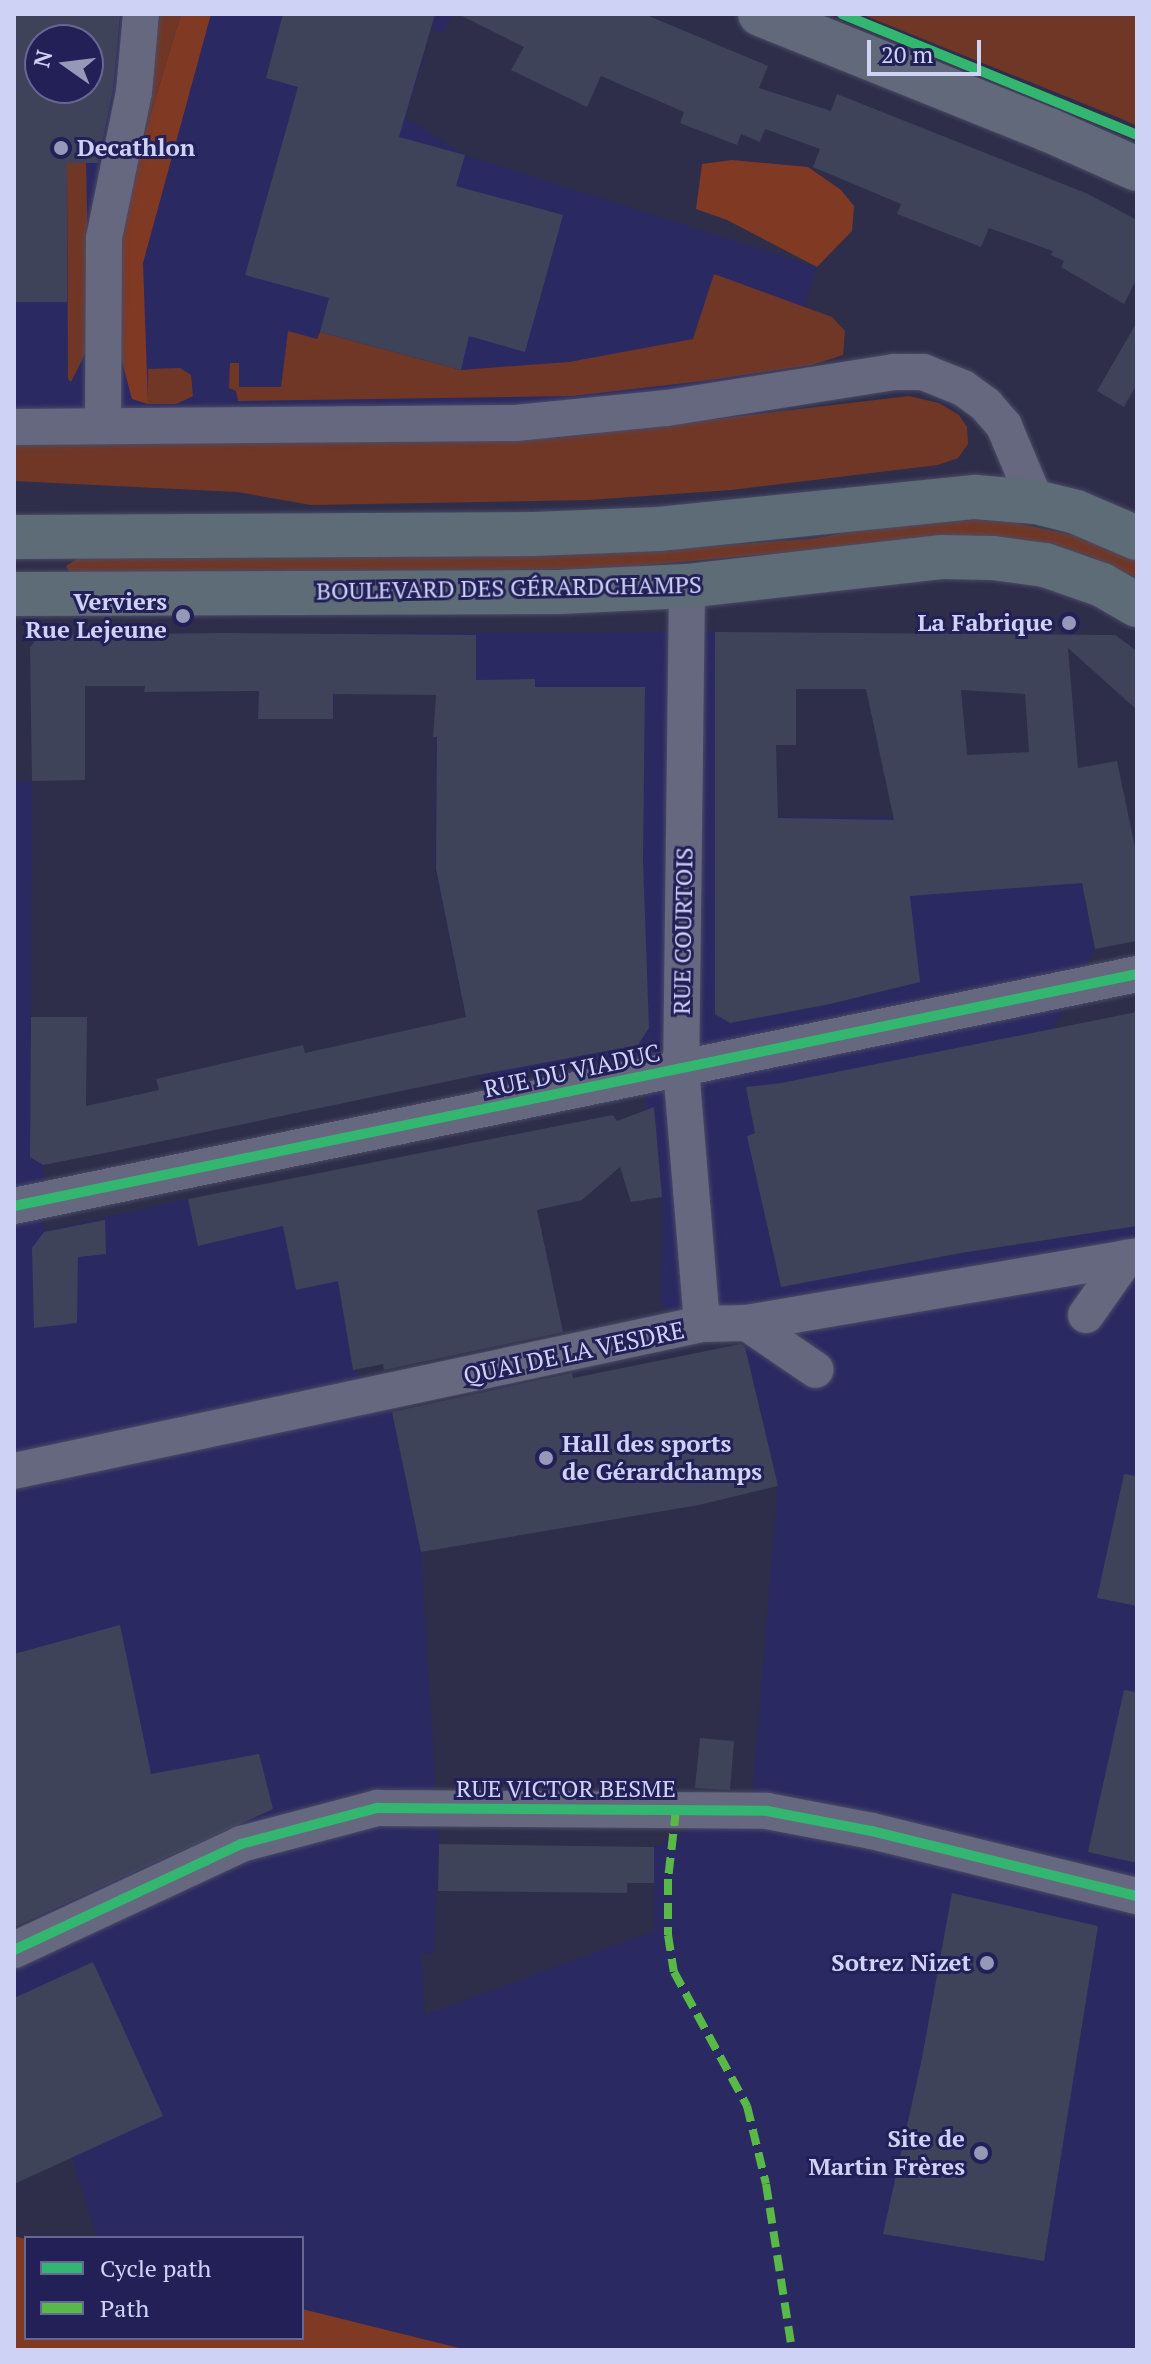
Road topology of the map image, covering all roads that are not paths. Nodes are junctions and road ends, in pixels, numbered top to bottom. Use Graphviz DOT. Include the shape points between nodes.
graph roads {
  1 [pos="141,14"];
  2 [pos="760,14"];
  3 [pos="1137,169"];
  4 [pos="103,426"];
  5 [pos="27,427"];
  6 [pos="1036,502"];
  7 [pos="14,537"];
  8 [pos="1137,538"];
  9 [pos="687,586"];
  10 [pos="14,594"];
  11 [pos="1137,605"];
  12 [pos="1137,974"];
  13 [pos="681,1068"];
  14 [pos="14,1206"];
  15 [pos="1131,1257"];
  16 [pos="1086,1315"];
  17 [pos="747,1323"];
  18 [pos="702,1324"];
  19 [pos="816,1370"];
  20 [pos="14,1471"];
  21 [pos="1137,1896"];
  22 [pos="14,1950"];
  1 -- 4 [label="street" via="134,92 104,238"];
  2 -- 3 [label="main road"];
  4 -- 5 [label="street"];
  4 -- 6 [label="street" via="516,423 923,372 963,388 986,405 1004,426"];
  6 -- 7 [label="highway" via="947,498 778,519 534,534"];
  6 -- 8 [label="highway" via="1076,512"];
  9 -- 10 [label="highway, BOULEVARD DES GÉRARDCHAMPS" via="560,592"];
  9 -- 11 [label="highway, BOULEVARD DES GÉRARDCHAMPS" via="942,557 993,558 1074,574"];
  9 -- 13 [label="street, RUE COURTOIS"];
  12 -- 13 [label="street, RUE DU VIADUC"];
  13 -- 14 [label="street, RUE DU VIADUC"];
  13 -- 18 [label="street, RUE COURTOIS"];
  15 -- 16 [label="street"];
  15 -- 17 [label="street, QUAI DE LA VESDRE"];
  17 -- 18 [label="street, QUAI DE LA VESDRE"];
  17 -- 19 [label="street"];
  18 -- 20 [label="street, QUAI DE LA VESDRE"];
  21 -- 22 [label="street, RUE VICTOR BESME" via="872,1831 767,1811 377,1808 241,1844"];
}
